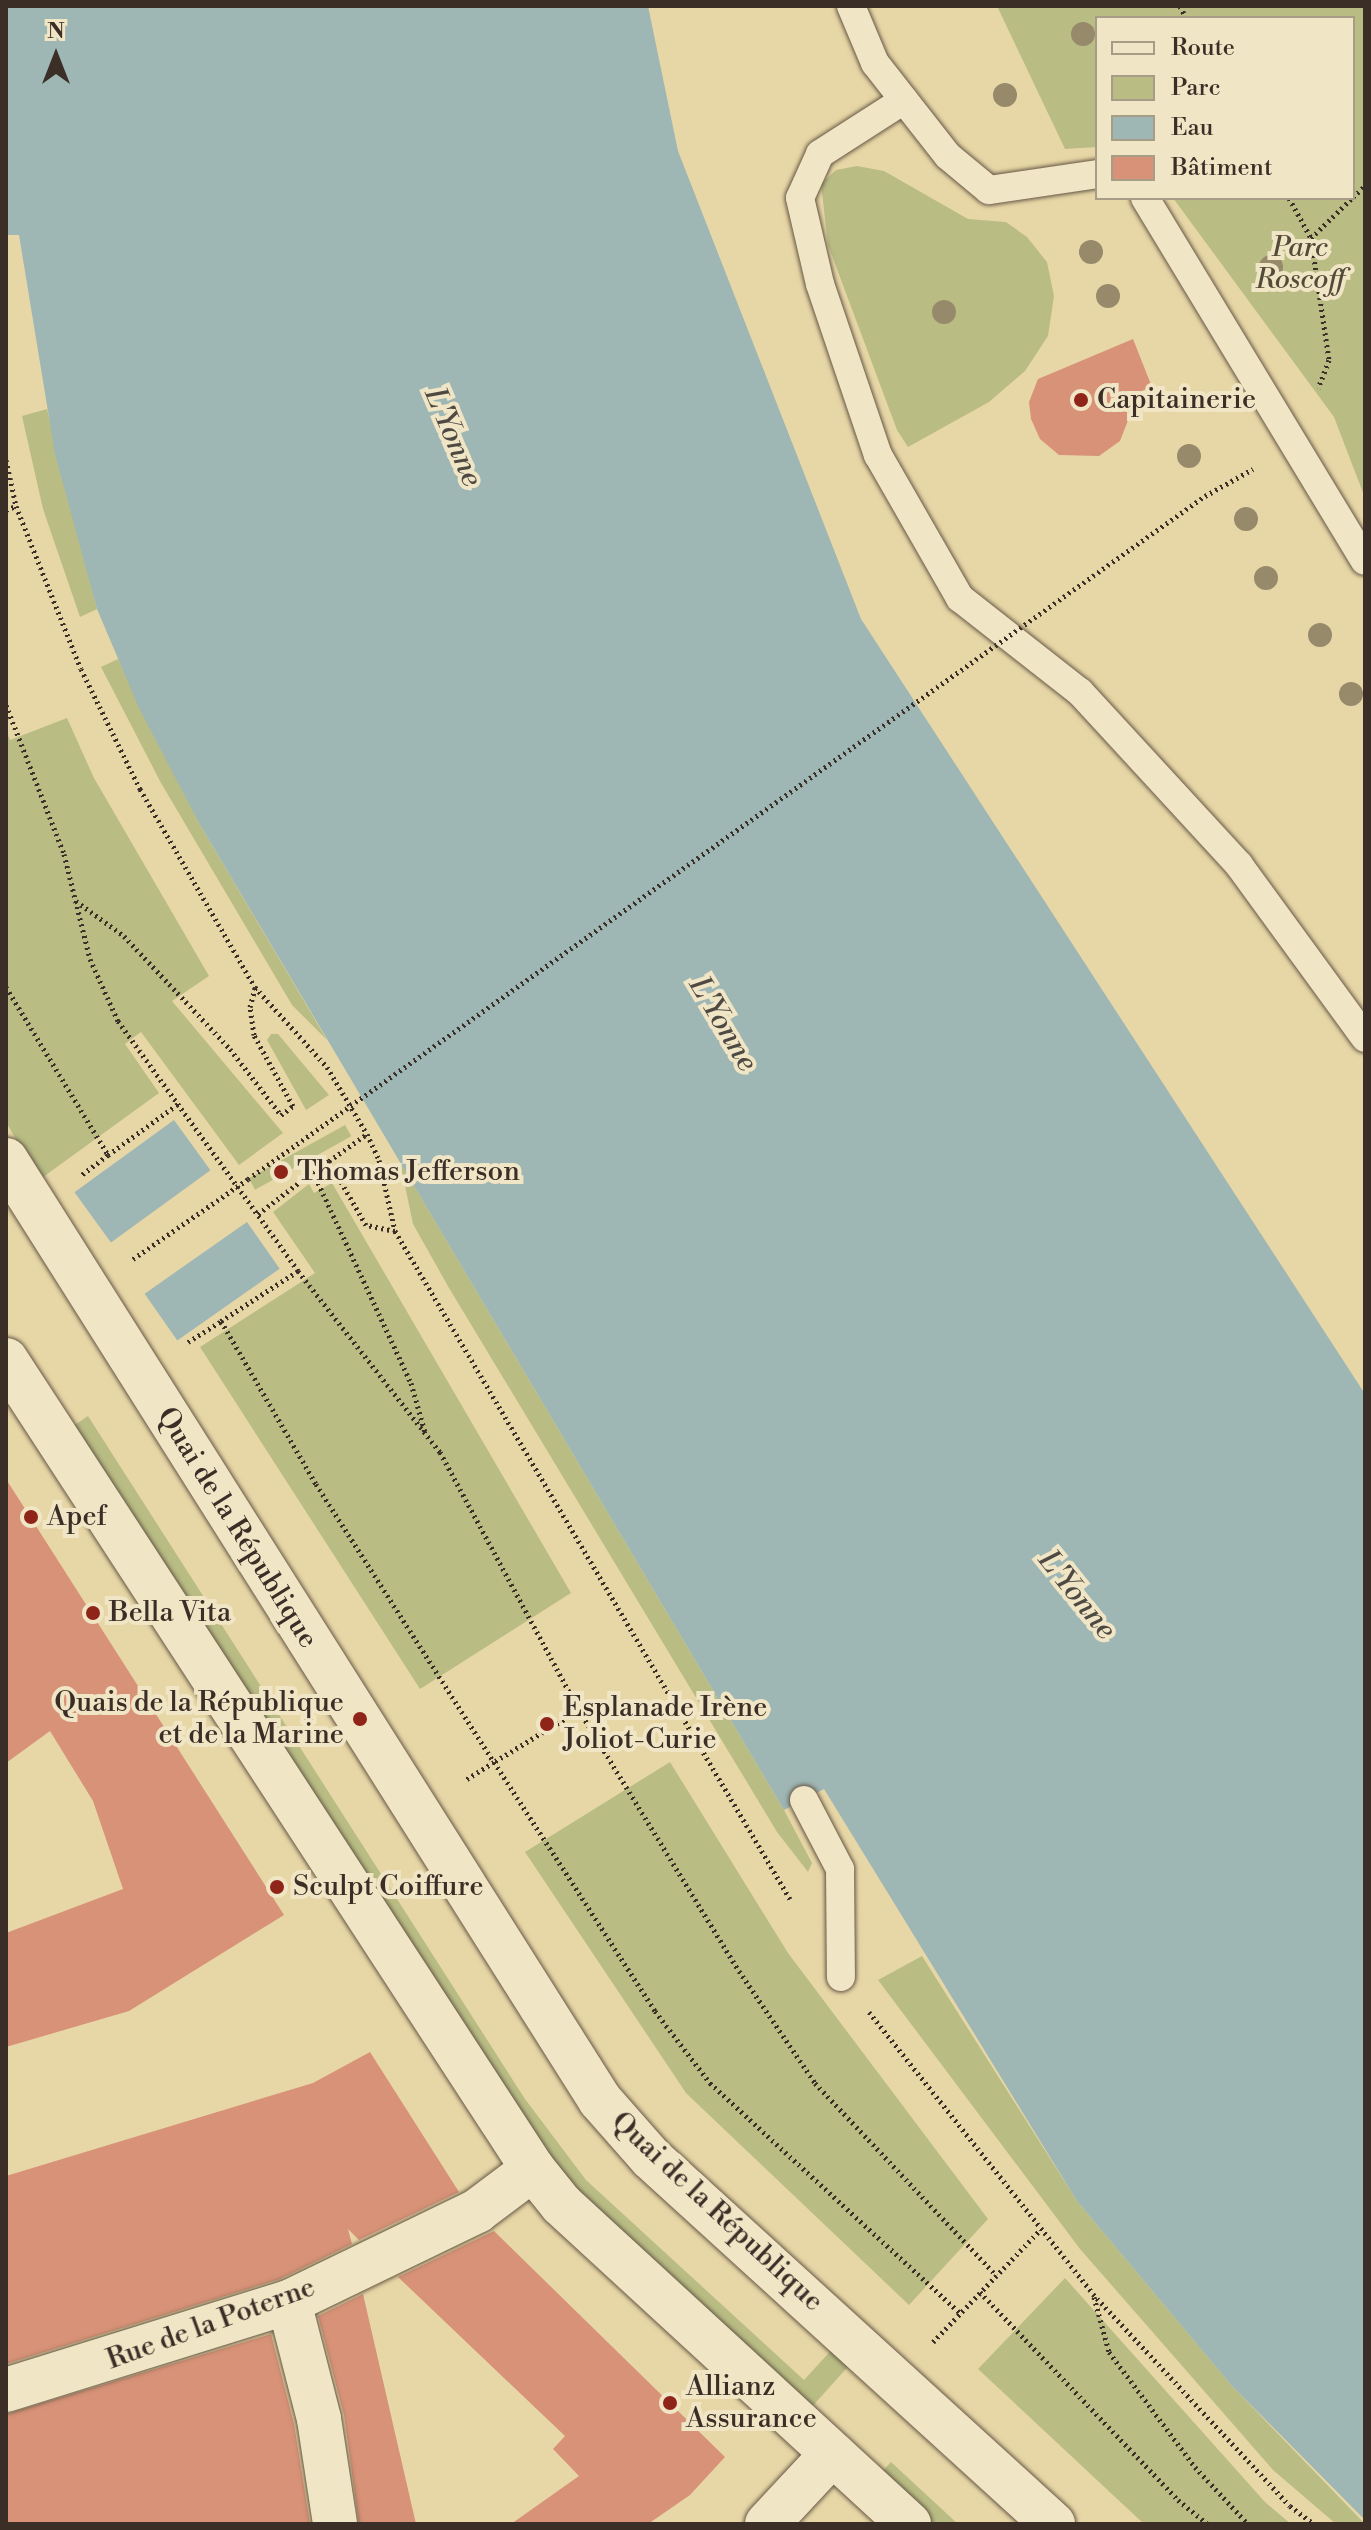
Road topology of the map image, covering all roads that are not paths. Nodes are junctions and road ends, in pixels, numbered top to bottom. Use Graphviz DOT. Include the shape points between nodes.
graph roads {
  1 [pos="851,6"];
  2 [pos="904,100"];
  3 [pos="1088,176"];
  4 [pos="1146,200"];
  5 [pos="1365,561"];
  6 [pos="1365,1038"];
  7 [pos="6,1160"];
  8 [pos="6,1360"];
  9 [pos="804,1800"];
  10 [pos="841,1977"];
  11 [pos="533,2169"];
  12 [pos="289,2302"];
  13 [pos="6,2390"];
  14 [pos="832,2454"];
  15 [pos="335,2524"];
  16 [pos="767,2524"];
  17 [pos="909,2524"];
  18 [pos="1053,2524"];
  1 -- 2 [label="lane" via="875,63"];
  2 -- 3 [label="lane" via="948,156 989,190"];
  2 -- 6 [label="lane" via="820,154 800,198 820,284 878,455 960,598 1080,692 1239,865"];
  4 -- 5 [label="lane"];
  7 -- 18 [label="street, Quai de la République" via="600,2100 651,2158"];
  8 -- 11 [label="street"];
  9 -- 10 [label="lane" via="840,1869"];
  11 -- 12 [label="street, Rue de la Poterne" via="477,2211"];
  11 -- 14 [label="street" via="561,2204"];
  12 -- 13 [label="street, Rue de la Poterne"];
  12 -- 15 [label="street" via="319,2419"];
  14 -- 16 [label="street"];
  14 -- 17 [label="street"];
}
